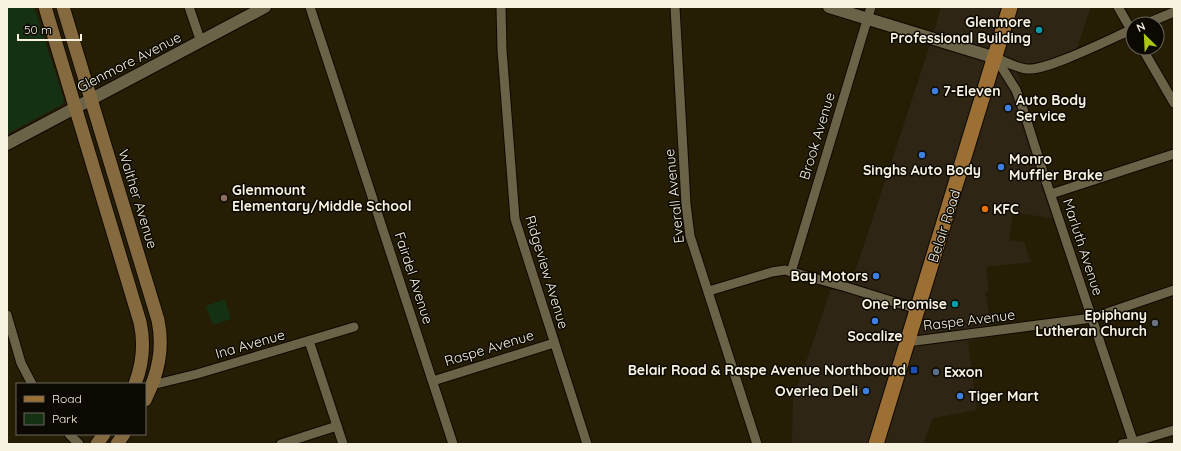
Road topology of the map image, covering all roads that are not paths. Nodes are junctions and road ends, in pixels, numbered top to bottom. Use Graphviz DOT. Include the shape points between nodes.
graph roads {
  1 [pos="45,7"];
  2 [pos="63,7"];
  3 [pos="189,7"];
  4 [pos="265,7"];
  5 [pos="310,7"];
  6 [pos="501,7"];
  7 [pos="675,7"];
  8 [pos="829,7"];
  9 [pos="1010,7"];
  10 [pos="1118,7"];
  11 [pos="1174,12"];
  12 [pos="870,13"];
  13 [pos="1164,16"];
  14 [pos="1125,19"];
  15 [pos="1125,34"];
  16 [pos="201,42"];
  17 [pos="1147,56"];
  18 [pos="996,58"];
  19 [pos="1022,68"];
  20 [pos="1012,82"];
  21 [pos="92,99"];
  22 [pos="1174,103"];
  23 [pos="75,107"];
  24 [pos="7,144"];
  25 [pos="1174,154"];
  26 [pos="1051,194"];
  27 [pos="791,272"];
  28 [pos="1174,290"];
  29 [pos="708,291"];
  30 [pos="917,309"];
  31 [pos="7,315"];
  32 [pos="1092,318"];
  33 [pos="354,327"];
  34 [pos="309,341"];
  35 [pos="907,342"];
  36 [pos="554,343"];
  37 [pos="433,380"];
  38 [pos="31,383"];
  39 [pos="136,383"];
  40 [pos="152,385"];
  41 [pos="146,398"];
  42 [pos="337,426"];
  43 [pos="1174,430"];
  44 [pos="70,435"];
  45 [pos="103,435"];
  46 [pos="123,435"];
  47 [pos="1134,443"];
  48 [pos="79,444"];
  49 [pos="97,444"];
  50 [pos="117,444"];
  51 [pos="281,444"];
  52 [pos="343,444"];
  53 [pos="453,444"];
  54 [pos="587,444"];
  55 [pos="757,444"];
  56 [pos="876,444"];
  57 [pos="1122,444"];
  1 -- 23 [label="main road"];
  2 -- 21 [label="main road, Walther Avenue"];
  3 -- 16 [label="street"];
  4 -- 16 [label="street, Glenmore Avenue"];
  5 -- 37 [label="street, Fairdel Avenue"];
  6 -- 36 [label="street, Ridgeview Avenue" via="502,50 516,219"];
  7 -- 29 [label="street, Everall Avenue" via="687,221 696,258"];
  8 -- 12 [label="street"];
  9 -- 18 [label="main road, Belair Road"];
  10 -- 14 [label="street"];
  11 -- 13 [label="street"];
  12 -- 18 [label="street"];
  12 -- 27 [label="street, Brook Avenue"];
  15 -- 19 [label="street" via="1045,66"];
  16 -- 21 [label="street, Glenmore Avenue"];
  17 -- 22 [label="street"];
  18 -- 19 [label="street"];
  18 -- 20 [label="street, Marluth Avenue"];
  18 -- 30 [label="main road, Belair Road"];
  19 -- 20 [label="street" via="1014,75"];
  20 -- 26 [label="street, Marluth Avenue" via="1026,115"];
  21 -- 23 [label="street, Glenmore Avenue"];
  21 -- 40 [label="main road, Walther Avenue" via="162,338 161,354"];
  23 -- 24 [label="street, Glenmore Avenue"];
  23 -- 39 [label="main road" via="140,322 142,358"];
  25 -- 26 [label="street"];
  26 -- 32 [label="street, Marluth Avenue"];
  27 -- 29 [label="street, Raspe Avenue" via="772,272"];
  27 -- 30 [label="street, Raspe Avenue"];
  28 -- 32 [label="street, Raspe Avenue"];
  29 -- 55 [label="street, Everall Avenue"];
  30 -- 35 [label="main road, Belair Road"];
  31 -- 38 [label="street" via="21,363"];
  32 -- 35 [label="street, Raspe Avenue"];
  32 -- 47 [label="street, Marluth Avenue"];
  33 -- 34 [label="street, Ina Avenue"];
  34 -- 40 [label="street, Ina Avenue"];
  34 -- 42 [label="street"];
  35 -- 56 [label="main road, Belair Road"];
  36 -- 37 [label="street, Raspe Avenue"];
  36 -- 54 [label="street, Ridgeview Avenue"];
  37 -- 53 [label="street, Fairdel Avenue"];
  40 -- 41 [label="main road, Walther Avenue"];
  42 -- 51 [label="street"];
  42 -- 52 [label="street"];
  43 -- 47 [label="street"];
  44 -- 48 [label="street"];
  45 -- 49 [label="main road"];
  46 -- 50 [label="main road"];
  47 -- 57 [label="street"];
}
